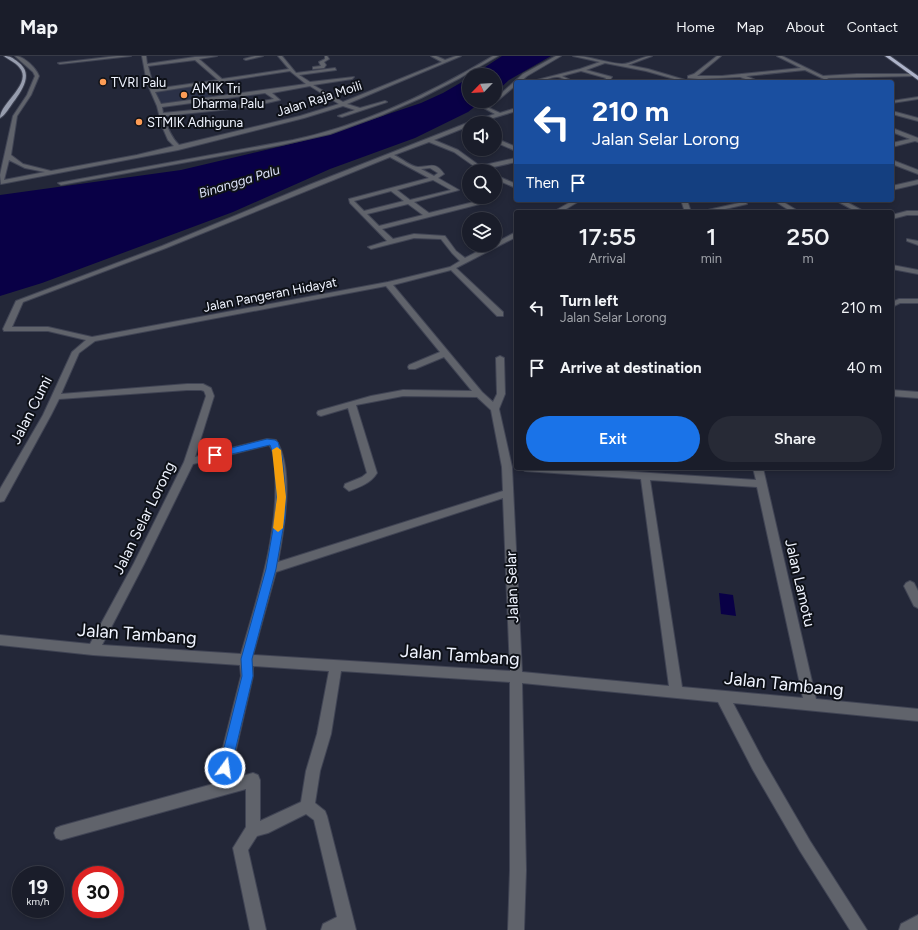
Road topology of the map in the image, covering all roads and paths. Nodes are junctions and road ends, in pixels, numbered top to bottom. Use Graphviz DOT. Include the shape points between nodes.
graph roads {
  1 [pos="6,56"];
  2 [pos="17,56"];
  3 [pos="129,56"];
  4 [pos="144,56"];
  5 [pos="215,56"];
  6 [pos="261,56"];
  7 [pos="280,56"];
  8 [pos="432,56"];
  9 [pos="459,56"];
  10 [pos="496,56"];
  11 [pos="559,56"];
  12 [pos="577,56"];
  13 [pos="650,56"];
  14 [pos="715,56"];
  15 [pos="719,56"];
  16 [pos="780,56"];
  17 [pos="887,56"];
  18 [pos="326,57"];
  19 [pos="85,58"];
  20 [pos="195,58"];
  21 [pos="246,59"];
  22 [pos="446,62"];
  23 [pos="604,62"];
  24 [pos="60,63"];
  25 [pos="146,65"];
  26 [pos="625,65"];
  27 [pos="335,69"];
  28 [pos="806,69"];
  29 [pos="290,70"];
  30 [pos="581,70"];
  31 [pos="309,73"];
  32 [pos="295,74"];
  33 [pos="740,75"];
  34 [pos="559,76"];
  35 [pos="692,76"];
  36 [pos="822,77"];
  37 [pos="916,77"];
  38 [pos="352,78"];
  39 [pos="683,79"];
  40 [pos="220,80"];
  41 [pos="520,80"];
  42 [pos="540,80"];
  43 [pos="568,80"];
  44 [pos="606,80"];
  45 [pos="679,80"];
  46 [pos="753,80"];
  47 [pos="829,80"];
  48 [pos="308,84"];
  49 [pos="514,85"];
  50 [pos="153,91"];
  51 [pos="267,92"];
  52 [pos="502,95"];
  53 [pos="918,98"];
  54 [pos="385,102"];
  55 [pos="894,102"];
  56 [pos="343,104"];
  57 [pos="158,106"];
  58 [pos="486,108"];
  59 [pos="359,110"];
  60 [pos="514,110"];
  61 [pos="508,112"];
  62 [pos="894,113"];
  63 [pos="499,114"];
  64 [pos="514,114"];
  65 [pos="161,115"];
  66 [pos="340,116"];
  67 [pos="493,116"];
  68 [pos="0,117"];
  69 [pos="918,120"];
  70 [pos="462,126"];
  71 [pos="894,131"];
  72 [pos="429,140"];
  73 [pos="917,140"];
  74 [pos="502,143"];
  75 [pos="894,146"];
  76 [pos="178,148"];
  77 [pos="514,149"];
  78 [pos="8,155"];
  79 [pos="390,155"];
  80 [pos="514,161"];
  81 [pos="894,163"];
  82 [pos="475,164"];
  83 [pos="502,164"];
  84 [pos="900,165"];
  85 [pos="894,166"];
  86 [pos="417,169"];
  87 [pos="64,170"];
  88 [pos="918,172"];
  89 [pos="434,178"];
  90 [pos="502,180"];
  91 [pos="918,182"];
  92 [pos="61,183"];
  93 [pos="514,185"];
  94 [pos="894,188"];
  95 [pos="392,189"];
  96 [pos="410,202"];
  97 [pos="575,202"];
  98 [pos="742,202"];
  99 [pos="779,202"];
  100 [pos="842,202"];
  101 [pos="474,204"];
  102 [pos="560,210"];
  103 [pos="712,210"];
  104 [pos="793,210"];
  105 [pos="858,210"];
  106 [pos="363,213"];
  107 [pos="918,213"];
  108 [pos="428,216"];
  109 [pos="894,216"];
  110 [pos="378,228"];
  111 [pos="514,235"];
  112 [pos="909,240"];
  113 [pos="391,241"];
  114 [pos="918,243"];
  115 [pos="371,247"];
  116 [pos="465,262"];
  117 [pos="894,264"];
  118 [pos="894,266"];
  119 [pos="452,268"];
  120 [pos="902,268"];
  121 [pos="918,272"];
  122 [pos="388,284"];
  123 [pos="918,301"];
  124 [pos="894,304"];
  125 [pos="500,314"];
  126 [pos="92,339"];
  127 [pos="446,353"];
  128 [pos="500,358"];
  129 [pos="412,366"];
  130 [pos="894,393"];
  131 [pos="480,394"];
  132 [pos="918,395"];
  133 [pos="55,397"];
  134 [pos="351,404"];
  135 [pos="495,409"];
  136 [pos="321,413"];
  137 [pos="189,462"];
  138 [pos="511,467"];
  139 [pos="554,470"];
  140 [pos="758,470"];
  141 [pos="645,476"];
  142 [pos="762,484"];
  143 [pos="349,486"];
  144 [pos="508,493"];
  145 [pos="0,498"];
  146 [pos="271,569"];
  147 [pos="910,586"];
  148 [pos="918,603"];
  149 [pos="0,640"];
  150 [pos="93,650"];
  151 [pos="246,659"];
  152 [pos="336,666"];
  153 [pos="516,677"];
  154 [pos="676,692"];
  155 [pos="722,696"];
  156 [pos="811,705"];
  157 [pos="918,715"];
  158 [pos="225,768"];
  159 [pos="308,806"];
  160 [pos="253,829"];
  161 [pos="61,833"];
  162 [pos="918,923"];
  163 [pos="347,925"];
  164 [pos="258,930"];
  165 [pos="329,930"];
  166 [pos="516,930"];
  167 [pos="859,930"];
  168 [pos="907,930"];
  1 -- 68 [label="main road" via="21,66 24,80 22,87"];
  2 -- 78 [label="street" via="35,71 37,76 29,95 15,116"];
  3 -- 19 [label="street"];
  4 -- 25 [label="street"];
  5 -- 20 [label="street"];
  6 -- 21 [label="street"];
  7 -- 29 [label="street"];
  8 -- 22 [label="street"];
  9 -- 22 [label="street, Jalan Raja Moili"];
  10 -- 92 [label="street" via="406,103 340,130 167,165"];
  11 -- 41 [label="street"];
  12 -- 23 [label="street"];
  13 -- 26 [label="street"];
  14 -- 15 [label="street"];
  15 -- 35 [label="street"];
  16 -- 28 [label="street"];
  17 -- 37 [label="highway"];
  18 -- 31 [label="street" via="327,59 321,62 323,67 308,69"];
  19 -- 24 [label="street"];
  20 -- 25 [label="street"];
  20 -- 40 [label="street"];
  22 -- 56 [label="street, Jalan Raja Moili"];
  23 -- 26 [label="street"];
  23 -- 30 [label="street"];
  25 -- 50 [label="street"];
  26 -- 39 [label="street"];
  27 -- 31 [label="street"];
  28 -- 33 [label="street"];
  28 -- 36 [label="street"];
  29 -- 32 [label="street"];
  29 -- 40 [label="street"];
  30 -- 34 [label="street"];
  30 -- 44 [label="street" via="610,78"];
  31 -- 32 [label="street"];
  32 -- 48 [label="street"];
  33 -- 35 [label="street" via="712,78"];
  33 -- 46 [label="street"];
  34 -- 42 [label="street"];
  34 -- 43 [label="street"];
  35 -- 39 [label="street"];
  36 -- 37 [label="street"];
  36 -- 47 [label="street"];
  38 -- 48 [label="street"];
  39 -- 45 [label="street"];
  40 -- 50 [label="street"];
  48 -- 51 [label="street"];
  48 -- 56 [label="street"];
  49 -- 52 [label="street"];
  50 -- 57 [label="street"];
  51 -- 57 [label="street"];
  51 -- 65 [label="street" via="278,100 234,108"];
  53 -- 55 [label="street"];
  54 -- 59 [label="street"];
  56 -- 59 [label="street"];
  56 -- 76 [label="street, Jalan Raja Moili"];
  57 -- 65 [label="street"];
  58 -- 63 [label="street"];
  59 -- 66 [label="street"];
  60 -- 61 [label="street"];
  61 -- 63 [label="street"];
  61 -- 64 [label="street"];
  62 -- 69 [label="street"];
  63 -- 67 [label="street"];
  65 -- 76 [label="street" via="167,132"];
  70 -- 72 [label="street"];
  71 -- 73 [label="street"];
  72 -- 79 [label="street"];
  72 -- 82 [label="street" via="451,147"];
  73 -- 75 [label="street"];
  74 -- 77 [label="street"];
  76 -- 87 [label="street, Jalan Raja Moili"];
  78 -- 87 [label="street" via="25,166"];
  78 -- 87 [label="street" via="1,182"];
  79 -- 86 [label="street"];
  79 -- 126 [label="street" via="164,247 20,301 7,328 48,330"];
  80 -- 83 [label="street"];
  81 -- 84 [label="street"];
  84 -- 85 [label="street"];
  84 -- 88 [label="street"];
  86 -- 89 [label="street"];
  86 -- 89 [label="street" via="428,166 436,168 441,174"];
  89 -- 95 [label="street"];
  89 -- 96 [label="street" via="456,190"];
  90 -- 93 [label="street"];
  91 -- 94 [label="street"];
  95 -- 96 [label="street"];
  95 -- 106 [label="street" via="351,200"];
  96 -- 106 [label="street"];
  96 -- 108 [label="street"];
  97 -- 102 [label="street"];
  98 -- 103 [label="street" via="744,204"];
  99 -- 104 [label="street"];
  100 -- 105 [label="street"];
  101 -- 108 [label="street"];
  106 -- 110 [label="street"];
  107 -- 109 [label="street"];
  108 -- 110 [label="street"];
  110 -- 113 [label="street"];
  111 -- 116 [label="street, Jalan Pangeran Hidayat"];
  112 -- 114 [label="street"];
  113 -- 115 [label="street"];
  113 -- 116 [label="street" via="417,236 443,237"];
  116 -- 119 [label="street, Jalan Pangeran Hidayat"];
  117 -- 120 [label="street"];
  118 -- 120 [label="street"];
  119 -- 122 [label="street, Jalan Pangeran Hidayat"];
  119 -- 125 [label="street"];
  120 -- 121 [label="street"];
  122 -- 126 [label="street, Jalan Pangeran Hidayat"];
  122 -- 127 [label="street"];
  123 -- 124 [label="street" via="899,301"];
  126 -- 133 [label="street, Jalan Cumi" via="76,352"];
  127 -- 129 [label="street"];
  127 -- 131 [label="street"];
  128 -- 135 [label="street" via="501,394"];
  130 -- 132 [label="street"];
  131 -- 134 [label="street" via="403,393 377,396"];
  131 -- 135 [label="street"];
  133 -- 137 [label="street" via="187,387 208,390 210,396"];
  133 -- 145 [label="street, Jalan Cumi" via="48,415"];
  134 -- 136 [label="street"];
  134 -- 143 [label="street" via="372,473 367,479"];
  135 -- 138 [label="street, Jalan Selar"];
  137 -- 146 [label="street, Jalan Selar Lorong" via="267,442 275,444 281,497"];
  137 -- 150 [label="street, Jalan Selar Lorong"];
  138 -- 144 [label="street, Jalan Selar"];
  139 -- 141 [label="street"];
  140 -- 142 [label="street, Jalan Lamotu"];
  141 -- 142 [label="street"];
  141 -- 154 [label="street"];
  142 -- 156 [label="street, Jalan Lamotu"];
  144 -- 146 [label="street"];
  144 -- 153 [label="street, Jalan Selar"];
  146 -- 151 [label="street, Jalan Selar Lorong"];
  147 -- 148 [label="street"];
  149 -- 150 [label="street, Jalan Tambang"];
  150 -- 151 [label="street, Jalan Tambang"];
  151 -- 152 [label="street, Jalan Tambang"];
  151 -- 158 [label="street, Jalan Selar Lorong" via="247,676"];
  152 -- 153 [label="street, Jalan Tambang"];
  152 -- 159 [label="street"];
  153 -- 154 [label="street, Jalan Tambang"];
  153 -- 166 [label="street, Jalan Selar"];
  154 -- 155 [label="street, Jalan Tambang"];
  155 -- 156 [label="street, Jalan Tambang"];
  155 -- 167 [label="street" via="805,846"];
  156 -- 157 [label="street, Jalan Tambang"];
  159 -- 160 [label="street" via="263,828"];
  159 -- 163 [label="street" via="320,816"];
  160 -- 161 [label="street" via="253,780"];
  160 -- 164 [label="street" via="240,848"];
  162 -- 168 [label="street"];
  163 -- 165 [label="street"];
}
